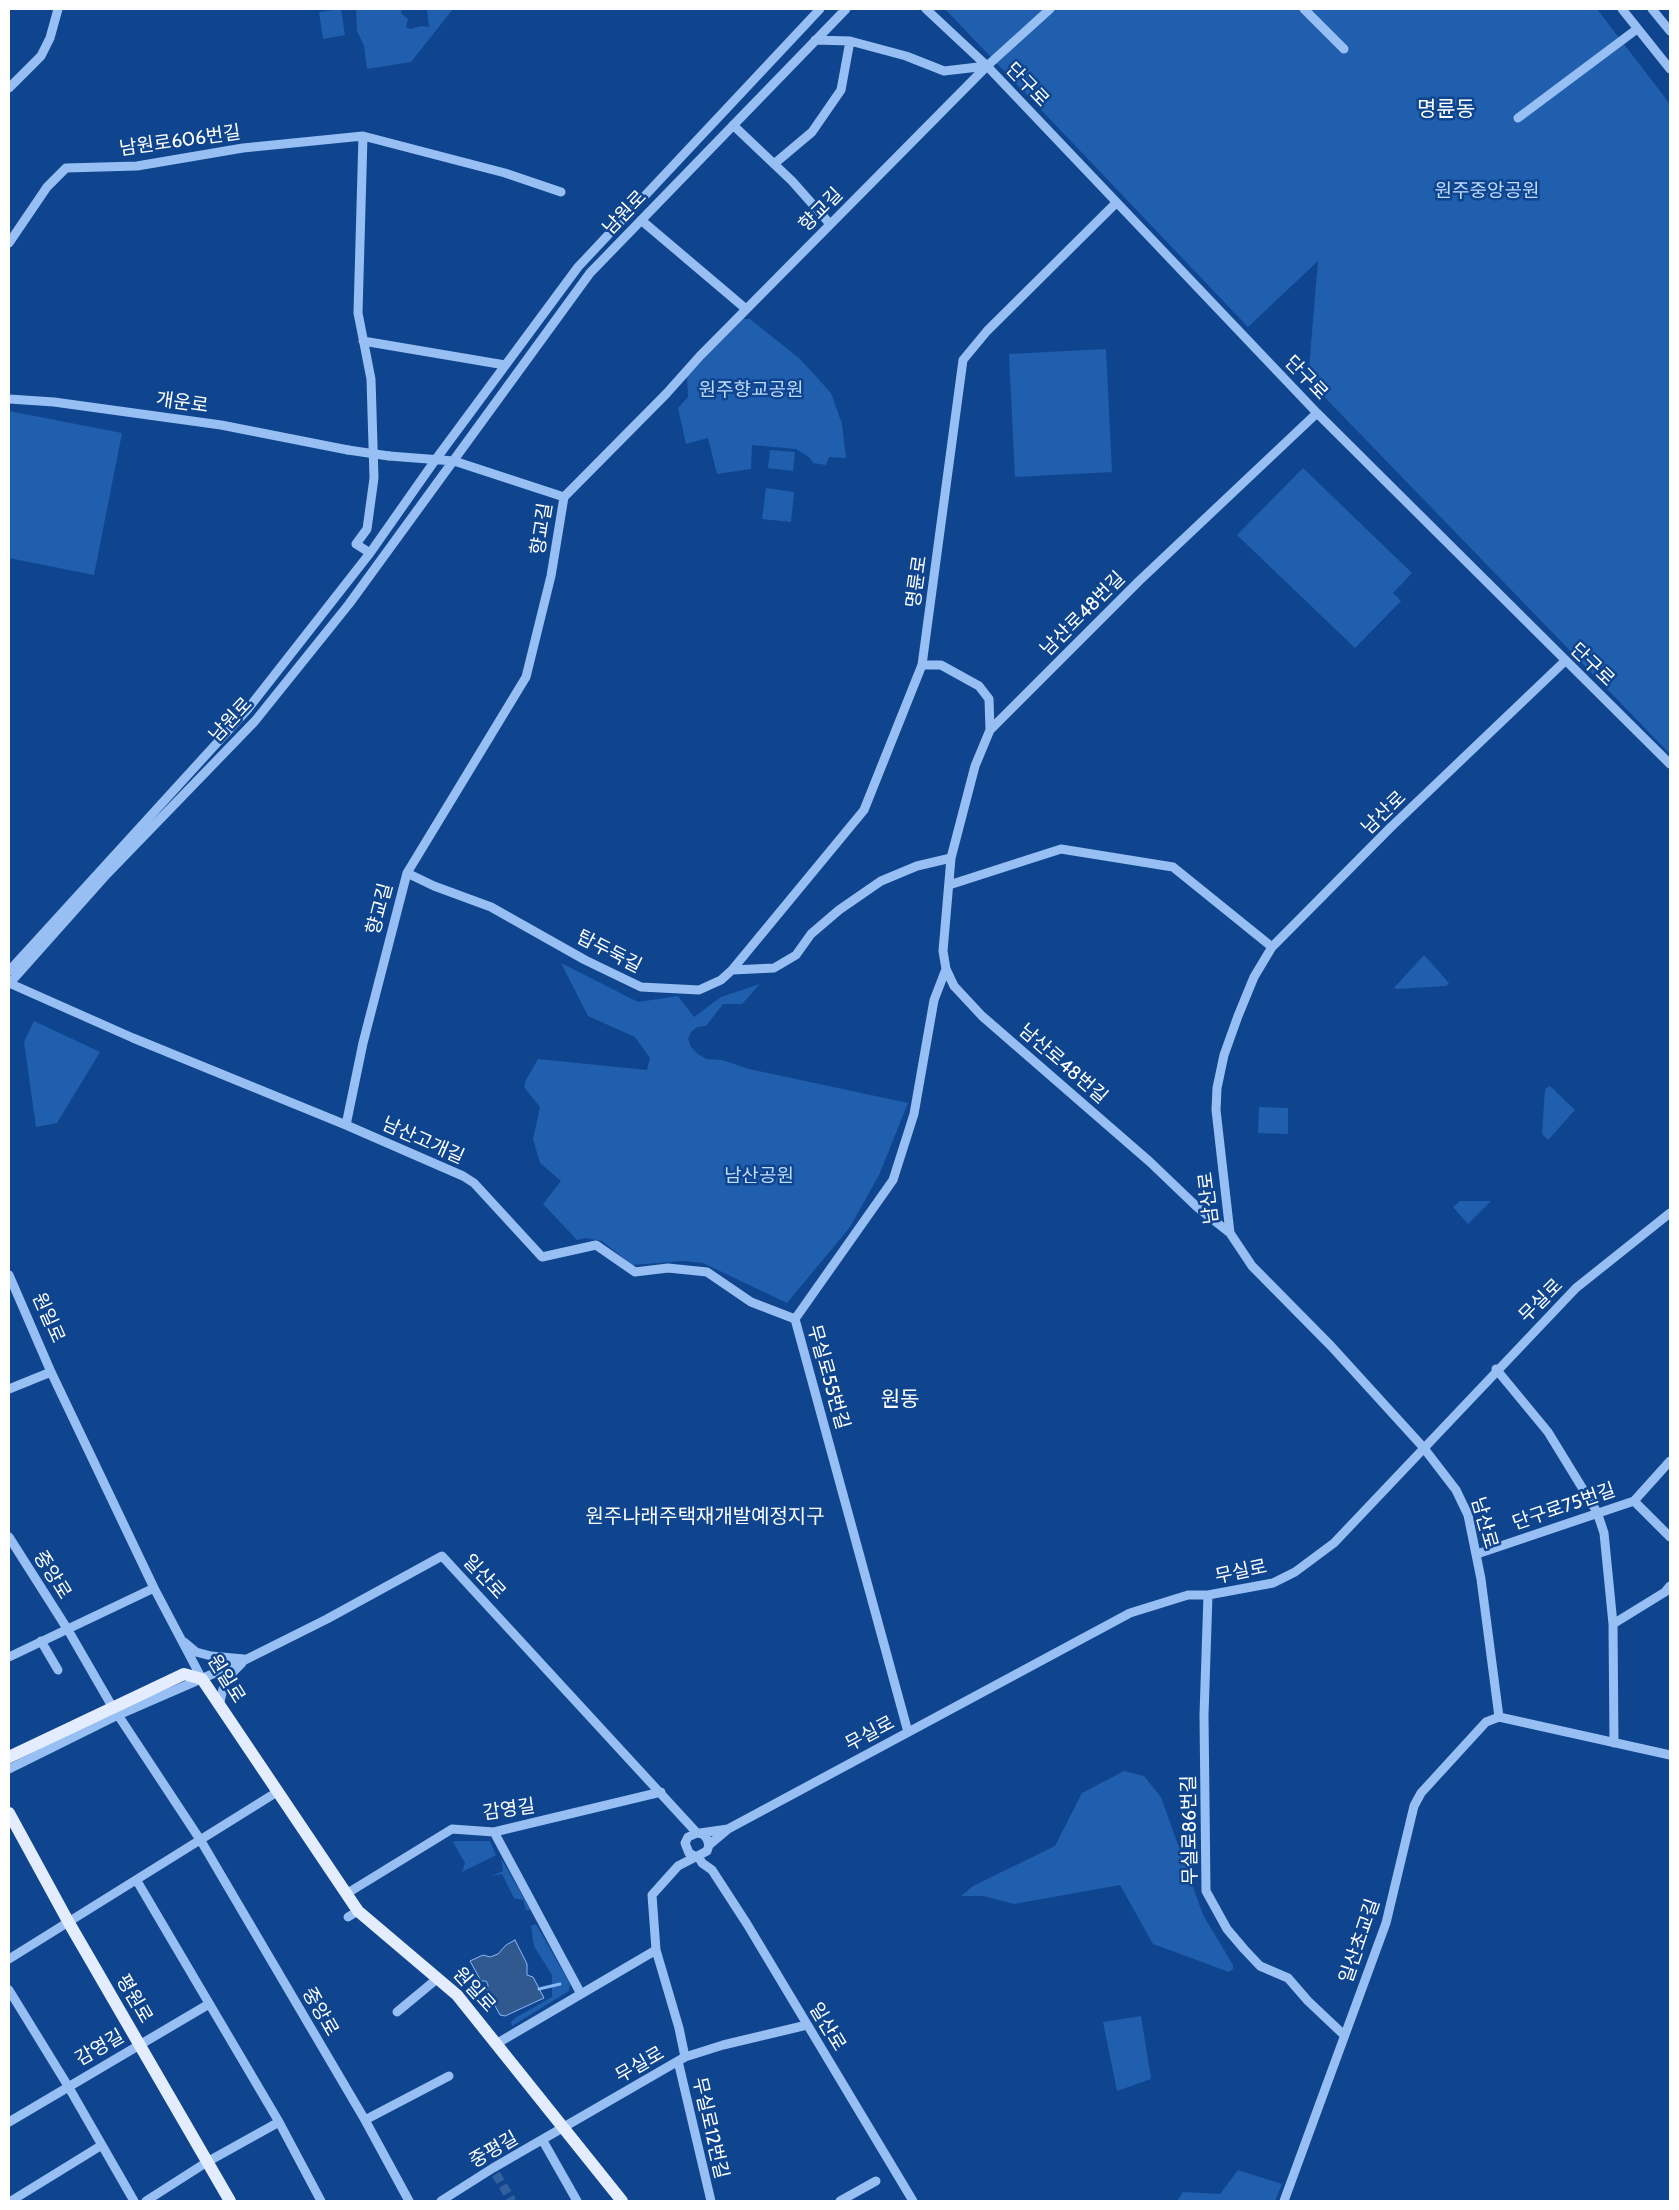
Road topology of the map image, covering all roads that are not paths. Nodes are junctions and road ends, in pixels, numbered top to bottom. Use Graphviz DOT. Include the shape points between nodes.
graph roads {
  1 [pos="58,9"];
  2 [pos="820,9"];
  3 [pos="846,9"];
  4 [pos="926,9"];
  5 [pos="1050,9"];
  6 [pos="1304,9"];
  7 [pos="1622,9"];
  8 [pos="1652,9"];
  9 [pos="1637,29"];
  10 [pos="1670,31"];
  11 [pos="815,40"];
  12 [pos="850,41"];
  13 [pos="1344,49"];
  14 [pos="986,66"];
  15 [pos="1670,69"];
  16 [pos="9,88"];
  17 [pos="1518,118"];
  18 [pos="733,125"];
  19 [pos="363,136"];
  20 [pos="774,164"];
  21 [pos="561,192"];
  22 [pos="1116,203"];
  23 [pos="641,220"];
  24 [pos="830,224"];
  25 [pos="9,243"];
  26 [pos="578,267"];
  27 [pos="590,273"];
  28 [pos="746,309"];
  29 [pos="363,342"];
  30 [pos="505,365"];
  31 [pos="9,399"];
  32 [pos="1317,413"];
  33 [pos="436,459"];
  34 [pos="454,461"];
  35 [pos="564,497"];
  36 [pos="370,553"];
  37 [pos="1564,661"];
  38 [pos="922,664"];
  39 [pos="990,730"];
  40 [pos="1670,764"];
  41 [pos="951,858"];
  42 [pos="407,873"];
  43 [pos="949,885"];
  44 [pos="1272,947"];
  45 [pos="946,968"];
  46 [pos="732,970"];
  47 [pos="9,971"];
  48 [pos="9,984"];
  49 [pos="346,1125"];
  50 [pos="1670,1213"];
  51 [pos="1230,1233"];
  52 [pos="9,1275"];
  53 [pos="795,1319"];
  54 [pos="1496,1369"];
  55 [pos="51,1372"];
  56 [pos="9,1389"];
  57 [pos="1423,1447"];
  58 [pos="1670,1461"];
  59 [pos="1634,1501"];
  60 [pos="1597,1512"];
  61 [pos="9,1537"];
  62 [pos="1670,1537"];
  63 [pos="1477,1554"];
  64 [pos="1670,1586"];
  65 [pos="154,1588"];
  66 [pos="1208,1595"];
  67 [pos="1613,1624"];
  68 [pos="68,1630"];
  69 [pos="180,1638"];
  70 [pos="41,1641"];
  71 [pos="9,1656"];
  72 [pos="247,1659"];
  73 [pos="58,1670"];
  74 [pos="202,1679"];
  75 [pos="219,1706"];
  76 [pos="116,1712"];
  77 [pos="1499,1717"];
  78 [pos="908,1732"];
  79 [pos="1614,1743"];
  80 [pos="1670,1755"];
  81 [pos="9,1757"];
  82 [pos="9,1769"];
  83 [pos="277,1792"];
  84 [pos="661,1792"];
  85 [pos="9,1813"];
  86 [pos="728,1829"];
  87 [pos="494,1832"];
  88 [pos="695,1834"];
  89 [pos="201,1841"];
  90 [pos="685,1846"];
  91 [pos="708,1848"];
  92 [pos="697,1856"];
  93 [pos="678,1866"];
  94 [pos="712,1870"];
  95 [pos="137,1881"];
  96 [pos="346,1894"];
  97 [pos="69,1923"];
  98 [pos="656,1950"];
  99 [pos="9,1959"];
  100 [pos="438,1978"];
  101 [pos="9,1990"];
  102 [pos="581,1994"];
  103 [pos="209,2004"];
  104 [pos="397,2012"];
  105 [pos="807,2025"];
  106 [pos="1344,2035"];
  107 [pos="139,2044"];
  108 [pos="496,2044"];
  109 [pos="682,2059"];
  110 [pos="449,2076"];
  111 [pos="68,2086"];
  112 [pos="364,2120"];
  113 [pos="9,2122"];
  114 [pos="279,2122"];
  115 [pos="564,2128"];
  116 [pos="544,2141"];
  117 [pos="102,2145"];
  118 [pos="207,2162"];
  119 [pos="876,2181"];
  120 [pos="444,2200"];
  121 [pos="11,2201"];
  122 [pos="134,2201"];
  123 [pos="146,2201"];
  124 [pos="230,2201"];
  125 [pos="321,2201"];
  126 [pos="409,2201"];
  127 [pos="576,2201"];
  128 [pos="622,2201"];
  129 [pos="711,2201"];
  130 [pos="840,2201"];
  131 [pos="913,2201"];
  132 [pos="1284,2201"];
  1 -- 16 [label="street" via="41,56"];
  2 -- 26 [label="street, 남원로"];
  3 -- 11 [label="street, 남원로"];
  4 -- 14 [label="street, 단구로"];
  5 -- 14 [label="street, 향교길"];
  6 -- 13 [label="street"];
  7 -- 9 [label="street"];
  8 -- 10 [label="street"];
  9 -- 15 [label="street"];
  9 -- 17 [label="street"];
  11 -- 12 [label="street"];
  11 -- 18 [label="street, 남원로"];
  12 -- 14 [label="street" via="944,70"];
  12 -- 20 [label="street" via="841,90 812,132"];
  14 -- 22 [label="street, 단구로"];
  14 -- 24 [label="street, 향교길"];
  18 -- 20 [label="street"];
  18 -- 23 [label="street, 남원로"];
  19 -- 21 [label="street, 남원로606번길" via="514,176"];
  19 -- 25 [label="street, 남원로606번길" via="243,148 137,166 66,168 47,187"];
  19 -- 29 [label="street" via="358,313"];
  20 -- 24 [label="street"];
  22 -- 32 [label="street, 단구로"];
  22 -- 38 [label="street, 명륜로" via="986,332 964,360"];
  23 -- 27 [label="street, 남원로"];
  23 -- 28 [label="street"];
  24 -- 28 [label="street, 향교길"];
  26 -- 27 [label="street"];
  26 -- 30 [label="street, 남원로"];
  27 -- 34 [label="street, 남원로"];
  28 -- 35 [label="street, 향교길"];
  29 -- 30 [label="street"];
  29 -- 36 [label="street" via="371,379 374,478 367,529 356,544"];
  30 -- 33 [label="street, 남원로"];
  31 -- 33 [label="street, 개운로, bridge" via="212,423 348,450"];
  32 -- 37 [label="street, 단구로"];
  32 -- 39 [label="street, 남산로48번길" via="1139,581"];
  33 -- 34 [label="street"];
  33 -- 36 [label="street, 남원로"];
  34 -- 35 [label="street"];
  34 -- 48 [label="street, 남원로" via="349,604 255,721 107,874"];
  35 -- 42 [label="street, 향교길" via="551,576 526,677"];
  36 -- 47 [label="street, 남원로" via="247,710"];
  37 -- 40 [label="street, 단구로"];
  37 -- 44 [label="street, 남산로"];
  38 -- 39 [label="street" via="941,665 979,686 989,699"];
  38 -- 46 [label="street, 명륜로" via="864,810"];
  39 -- 41 [label="street, 남산로48번길" via="975,766"];
  41 -- 43 [label="street, 남산로48번길"];
  41 -- 46 [label="street" via="917,866 881,881 839,910 811,934 796,955 774,968"];
  42 -- 46 [label="street, 탑두둑길" via="491,907 585,960 641,987 699,990 721,980"];
  42 -- 49 [label="street, 향교길"];
  43 -- 44 [label="street" via="1061,849 1173,867"];
  43 -- 45 [label="street, 남산로48번길" via="943,951"];
  44 -- 51 [label="street, 남산로" via="1254,977 1238,1016 1224,1055 1217,1088 1216,1110"];
  45 -- 51 [label="street, 남산로48번길" via="954,986 982,1016 1150,1162 1197,1208"];
  45 -- 53 [label="street, 무실로55번길" via="934,1000 914,1114 893,1180"];
  48 -- 49 [label="street, 남산고개길"];
  49 -- 53 [label="street, 남산고개길" via="474,1183 542,1258 596,1245 634,1272 668,1268 707,1272 751,1302"];
  50 -- 54 [label="street, 무실로" via="1576,1288"];
  51 -- 57 [label="street, 남산로" via="1252,1266"];
  52 -- 55 [label="street, 원일로"];
  53 -- 78 [label="street, 무실로55번길"];
  54 -- 57 [label="street, 무실로"];
  54 -- 60 [label="street" via="1548,1432"];
  55 -- 56 [label="street"];
  55 -- 65 [label="street, 원일로"];
  57 -- 63 [label="street, 남산로" via="1456,1490 1468,1515"];
  57 -- 66 [label="street, 무실로" via="1334,1543 1295,1572 1273,1583"];
  58 -- 59 [label="street, 단구로75번길"];
  59 -- 60 [label="street, 단구로75번길"];
  59 -- 62 [label="street, 단구로75번길"];
  60 -- 63 [label="street, 단구로75번길"];
  60 -- 67 [label="street" via="1604,1533"];
  61 -- 68 [label="street, 중앙로"];
  63 -- 77 [label="street, 남산로"];
  64 -- 67 [label="street"];
  65 -- 68 [label="street"];
  65 -- 69 [label="street, 원일로"];
  66 -- 78 [label="street, 무실로" via="1188,1595 1130,1613"];
  66 -- 106 [label="street, 무실로86번길" via="1204,1714 1206,1891 1227,1929 1244,1950 1260,1966 1288,1978"];
  67 -- 79 [label="street"];
  68 -- 70 [label="street"];
  68 -- 76 [label="street, 중앙로"];
  69 -- 72 [label="street" via="196,1652"];
  69 -- 74 [label="street, 원일로"];
  70 -- 71 [label="street"];
  70 -- 73 [label="street"];
  72 -- 74 [label="street, 일산로"];
  72 -- 75 [label="street" via="232,1673 223,1688"];
  72 -- 84 [label="street, 일산로" via="442,1556"];
  74 -- 75 [label="main road, 원일로"];
  74 -- 76 [label="main road" via="184,1674"];
  75 -- 83 [label="main road, 원일로"];
  76 -- 81 [label="main road"];
  76 -- 82 [label="street"];
  76 -- 89 [label="street, 중앙로"];
  77 -- 79 [label="street"];
  77 -- 106 [label="street, 일산초교길" via="1486,1722 1421,1793 1414,1806 1386,1923"];
  78 -- 86 [label="street, 무실로"];
  79 -- 80 [label="street"];
  83 -- 89 [label="street"];
  83 -- 96 [label="main road, 원일로"];
  84 -- 87 [label="street, 감영길"];
  84 -- 88 [label="street, 일산로"];
  85 -- 97 [label="main road, 평원로"];
  86 -- 88 [label="street"];
  86 -- 91 [label="street"];
  87 -- 96 [label="street, 감영길" via="452,1829"];
  87 -- 102 [label="street"];
  88 -- 90 [label="street"];
  88 -- 91 [label="street" via="706,1837"];
  89 -- 95 [label="street"];
  89 -- 112 [label="street, 중앙로"];
  90 -- 92 [label="street" via="689,1854"];
  90 -- 93 [label="street"];
  91 -- 92 [label="street"];
  91 -- 94 [label="street"];
  92 -- 93 [label="street"];
  92 -- 94 [label="street"];
  93 -- 98 [label="street, 무실로" via="652,1895"];
  94 -- 105 [label="street, 일산로"];
  95 -- 97 [label="street"];
  95 -- 103 [label="street"];
  96 -- 100 [label="main road, 원일로" via="353,1914"];
  97 -- 99 [label="street"];
  97 -- 107 [label="main road, 평원로"];
  98 -- 102 [label="street"];
  98 -- 109 [label="street, 무실로" via="679,2028"];
  100 -- 104 [label="street"];
  100 -- 108 [label="main road, 원일로" via="457,1995"];
  101 -- 111 [label="street"];
  102 -- 108 [label="street"];
  103 -- 107 [label="street, 감영길"];
  103 -- 114 [label="street"];
  105 -- 109 [label="street" via="723,2045"];
  105 -- 131 [label="street, 일산로"];
  106 -- 132 [label="street, 일산초교길"];
  107 -- 111 [label="street, 감영길"];
  107 -- 118 [label="main road, 평원로"];
  108 -- 115 [label="main road, 원일로"];
  109 -- 115 [label="street, 무실로"];
  109 -- 129 [label="street, 무실로12번길"];
  110 -- 112 [label="street"];
  111 -- 113 [label="street, 감영길"];
  111 -- 117 [label="street"];
  112 -- 126 [label="street, 중앙로"];
  114 -- 118 [label="street"];
  114 -- 125 [label="street"];
  115 -- 116 [label="street, 중평길"];
  115 -- 128 [label="main road, 원일로"];
  116 -- 120 [label="street, 중평길"];
  116 -- 127 [label="street"];
  117 -- 121 [label="street"];
  117 -- 122 [label="street"];
  118 -- 123 [label="street"];
  118 -- 124 [label="main road, 평원로"];
  119 -- 130 [label="street"];
}
